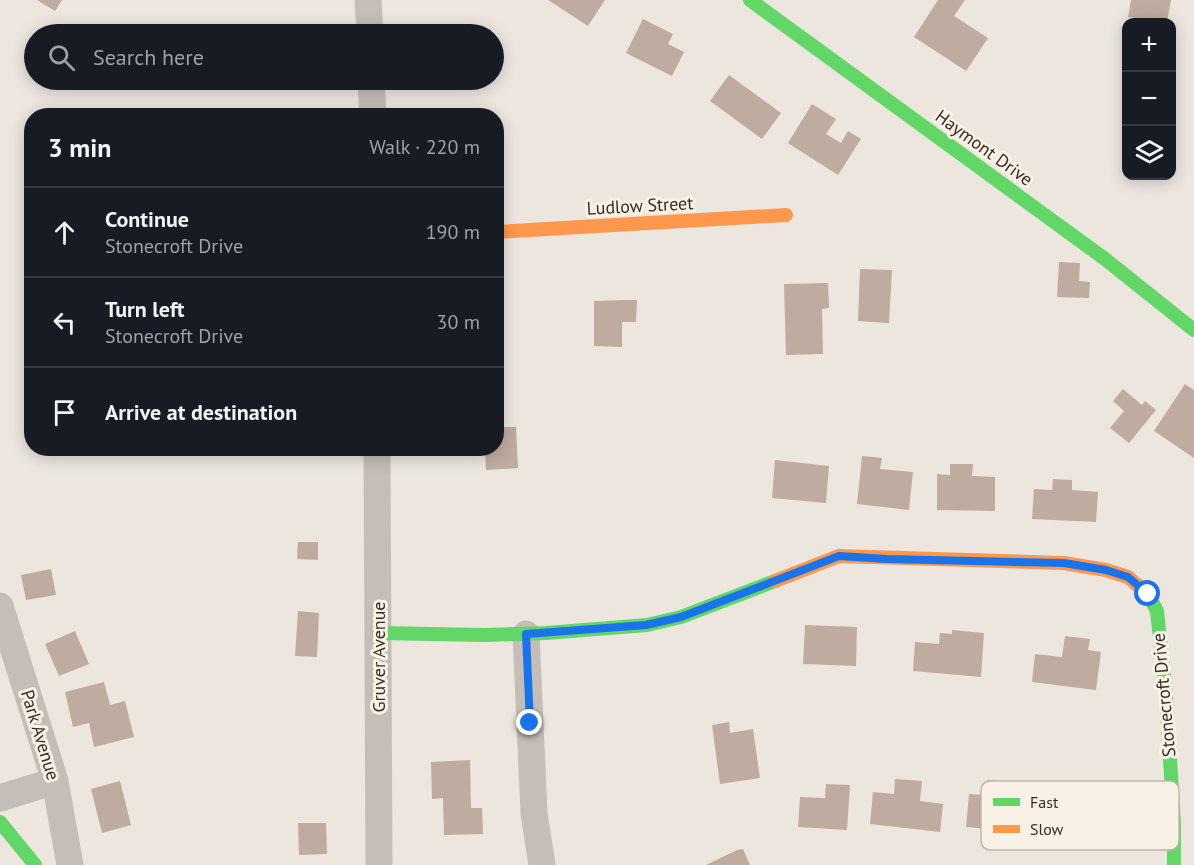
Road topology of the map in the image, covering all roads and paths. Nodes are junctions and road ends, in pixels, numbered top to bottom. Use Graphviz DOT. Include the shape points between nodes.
graph roads {
  1 [pos="368,0"];
  2 [pos="750,0"];
  3 [pos="369,24"];
  4 [pos="372,90"];
  5 [pos="373,108"];
  6 [pos="786,215"];
  7 [pos="504,232"];
  8 [pos="1194,330"];
  9 [pos="377,456"];
  10 [pos="0,606"];
  11 [pos="379,633"];
  12 [pos="526,634"];
  13 [pos="56,781"];
  14 [pos="1171,781"];
  15 [pos="0,798"];
  16 [pos="0,822"];
  17 [pos="35,865"];
  18 [pos="70,865"];
  19 [pos="379,865"];
  20 [pos="542,865"];
  1 -- 3 [label="street"];
  2 -- 8 [label="street, Haymont Drive" via="1105,259"];
  4 -- 5 [label="street"];
  6 -- 7 [label="street, Ludlow Street"];
  9 -- 11 [label="street, Gruver Avenue"];
  10 -- 13 [label="street, Park Avenue"];
  11 -- 12 [label="street, Stonecroft Drive"];
  11 -- 19 [label="street, Gruver Avenue"];
  12 -- 14 [label="street, Stonecroft Drive" via="646,625 681,617 839,556 1064,563 1106,570 1128,577 1148,594 1157,611"];
  12 -- 20 [label="street" via="534,813"];
  13 -- 15 [label="street"];
  13 -- 18 [label="street, Park Avenue"];
  16 -- 17 [label="street"];
}
